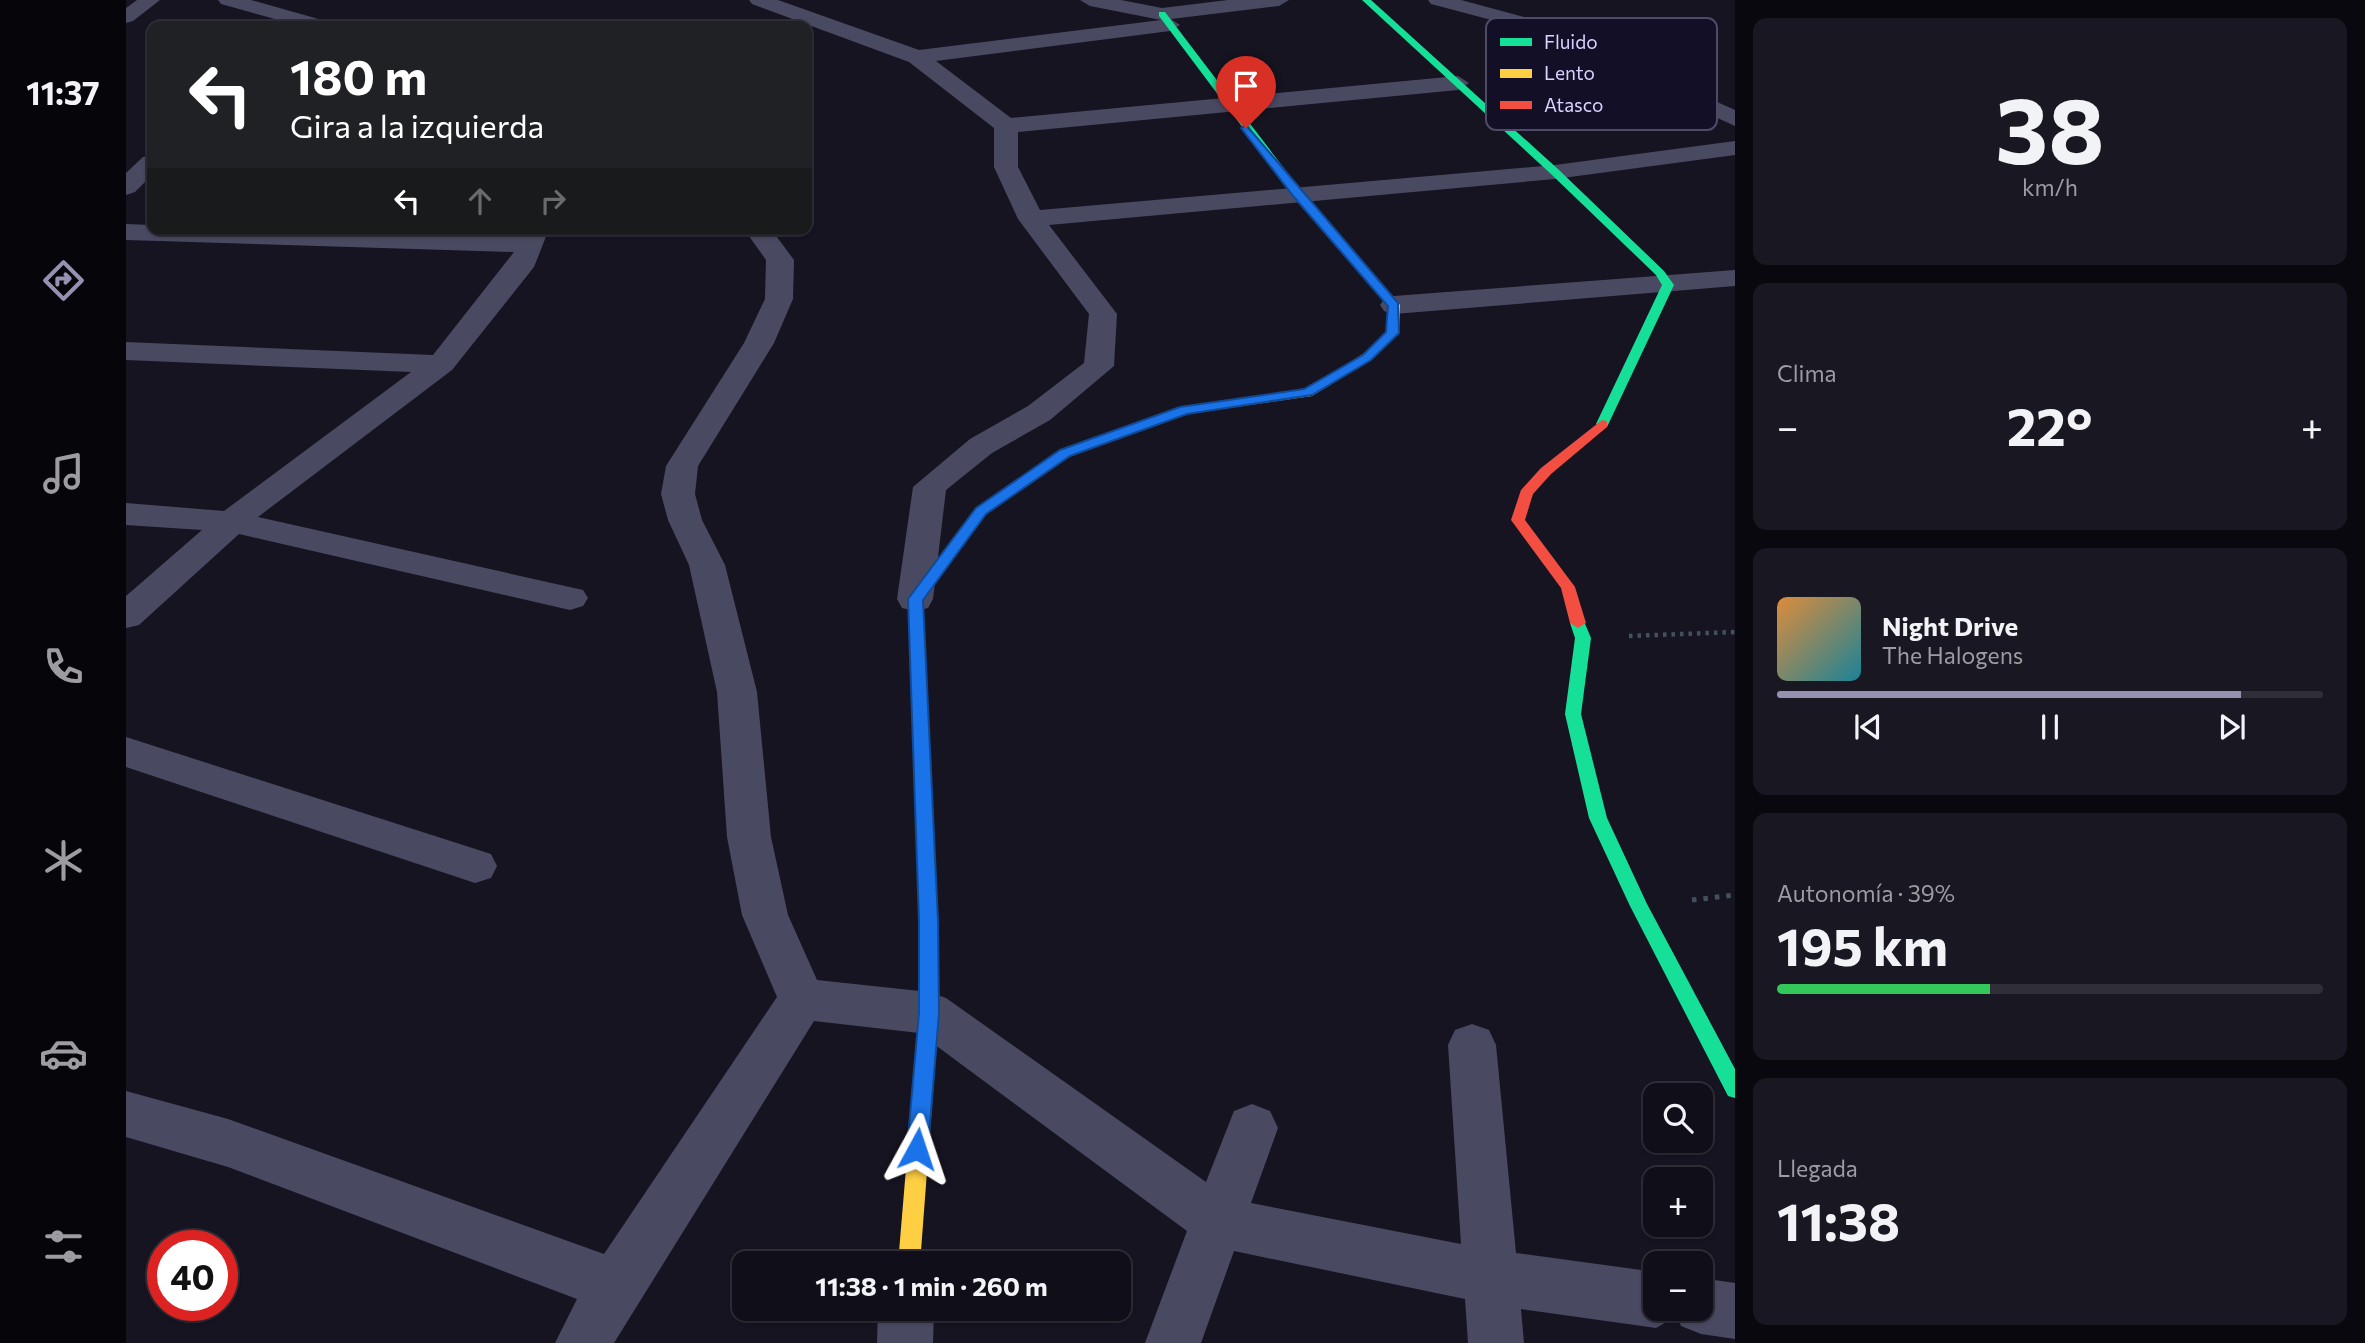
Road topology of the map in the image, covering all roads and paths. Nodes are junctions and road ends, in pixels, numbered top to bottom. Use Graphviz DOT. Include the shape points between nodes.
graph roads {
  1 [pos="150,0"];
  2 [pos="228,0"];
  3 [pos="758,0"];
  4 [pos="1090,0"];
  5 [pos="1279,0"];
  6 [pos="1366,0"];
  7 [pos="1438,0"];
  8 [pos="254,10"];
  9 [pos="126,17"];
  10 [pos="1506,18"];
  11 [pos="1166,19"];
  12 [pos="243,21"];
  13 [pos="301,21"];
  14 [pos="917,57"];
  15 [pos="1458,83"];
  16 [pos="1229,106"];
  17 [pos="1486,109"];
  18 [pos="1717,111"];
  19 [pos="1735,119"];
  20 [pos="1006,126"];
  21 [pos="1509,130"];
  22 [pos="1735,148"];
  23 [pos="147,167"];
  24 [pos="1555,172"];
  25 [pos="126,187"];
  26 [pos="1298,194"];
  27 [pos="1031,219"];
  28 [pos="126,232"];
  29 [pos="147,232"];
  30 [pos="370,235"];
  31 [pos="761,235"];
  32 [pos="533,237"];
  33 [pos="1735,278"];
  34 [pos="1668,285"];
  35 [pos="1394,305"];
  36 [pos="126,351"];
  37 [pos="441,364"];
  38 [pos="126,513"];
  39 [pos="233,522"];
  40 [pos="570,598"];
  41 [pos="915,599"];
  42 [pos="126,616"];
  43 [pos="1735,632"];
  44 [pos="1583,638"];
  45 [pos="126,752"];
  46 [pos="475,866"];
  47 [pos="802,999"];
  48 [pos="929,1013"];
  49 [pos="1472,1045"];
  50 [pos="1735,1089"];
  51 [pos="126,1114"];
  52 [pos="1252,1128"];
  53 [pos="1218,1222"];
  54 [pos="910,1251"];
  55 [pos="1491,1277"];
  56 [pos="615,1286"];
  57 [pos="1643,1298"];
  58 [pos="1713,1308"];
  59 [pos="1735,1311"];
  60 [pos="906,1321"];
  61 [pos="583,1343"];
  62 [pos="905,1343"];
  63 [pos="1173,1343"];
  64 [pos="1496,1343"];
  1 -- 9 [label="street"];
  2 -- 8 [label="street"];
  3 -- 14 [label="street"];
  4 -- 11 [label="street"];
  5 -- 11 [label="street"];
  6 -- 15 [label="street"];
  7 -- 10 [label="street"];
  8 -- 12 [label="street"];
  8 -- 13 [label="street"];
  11 -- 14 [label="street"];
  11 -- 16 [label="street"];
  14 -- 20 [label="street"];
  15 -- 16 [label="street"];
  15 -- 17 [label="street"];
  16 -- 20 [label="street"];
  16 -- 26 [label="street"];
  18 -- 19 [label="street"];
  20 -- 27 [label="street" via="1006,167"];
  21 -- 24 [label="street"];
  22 -- 24 [label="street"];
  23 -- 25 [label="street"];
  24 -- 26 [label="street"];
  24 -- 34 [label="street"];
  26 -- 27 [label="street"];
  26 -- 35 [label="street"];
  27 -- 41 [label="street" via="1103,314 1099,366 1040,413 981,446 930,487"];
  28 -- 29 [label="street"];
  30 -- 32 [label="street"];
  31 -- 47 [label="street" via="780,260 779,299 760,343 682,466 678,494 707,565 737,692 749,837 765,915"];
  32 -- 37 [label="street" via="524,261"];
  33 -- 34 [label="street"];
  34 -- 35 [label="street"];
  34 -- 44 [label="street" via="1604,422 1526,493 1518,520 1568,587"];
  35 -- 41 [label="street" via="1392,333 1367,357 1308,393 1184,410 1065,453 981,511"];
  36 -- 37 [label="street"];
  37 -- 39 [label="street"];
  38 -- 39 [label="street"];
  39 -- 40 [label="street"];
  39 -- 42 [label="street"];
  41 -- 48 [label="street" via="929,899"];
  43 -- 44 [label="path"];
  44 -- 50 [label="street" via="1573,715 1598,818"];
  45 -- 46 [label="street"];
  47 -- 48 [label="street"];
  47 -- 56 [label="street"];
  48 -- 53 [label="street"];
  48 -- 54 [label="street"];
  49 -- 55 [label="street"];
  51 -- 56 [label="street" via="228,1143"];
  52 -- 53 [label="street"];
  53 -- 55 [label="street"];
  53 -- 63 [label="street"];
  55 -- 57 [label="street"];
  55 -- 64 [label="street"];
  56 -- 61 [label="street"];
  58 -- 59 [label="street"];
  60 -- 62 [label="street"];
}
